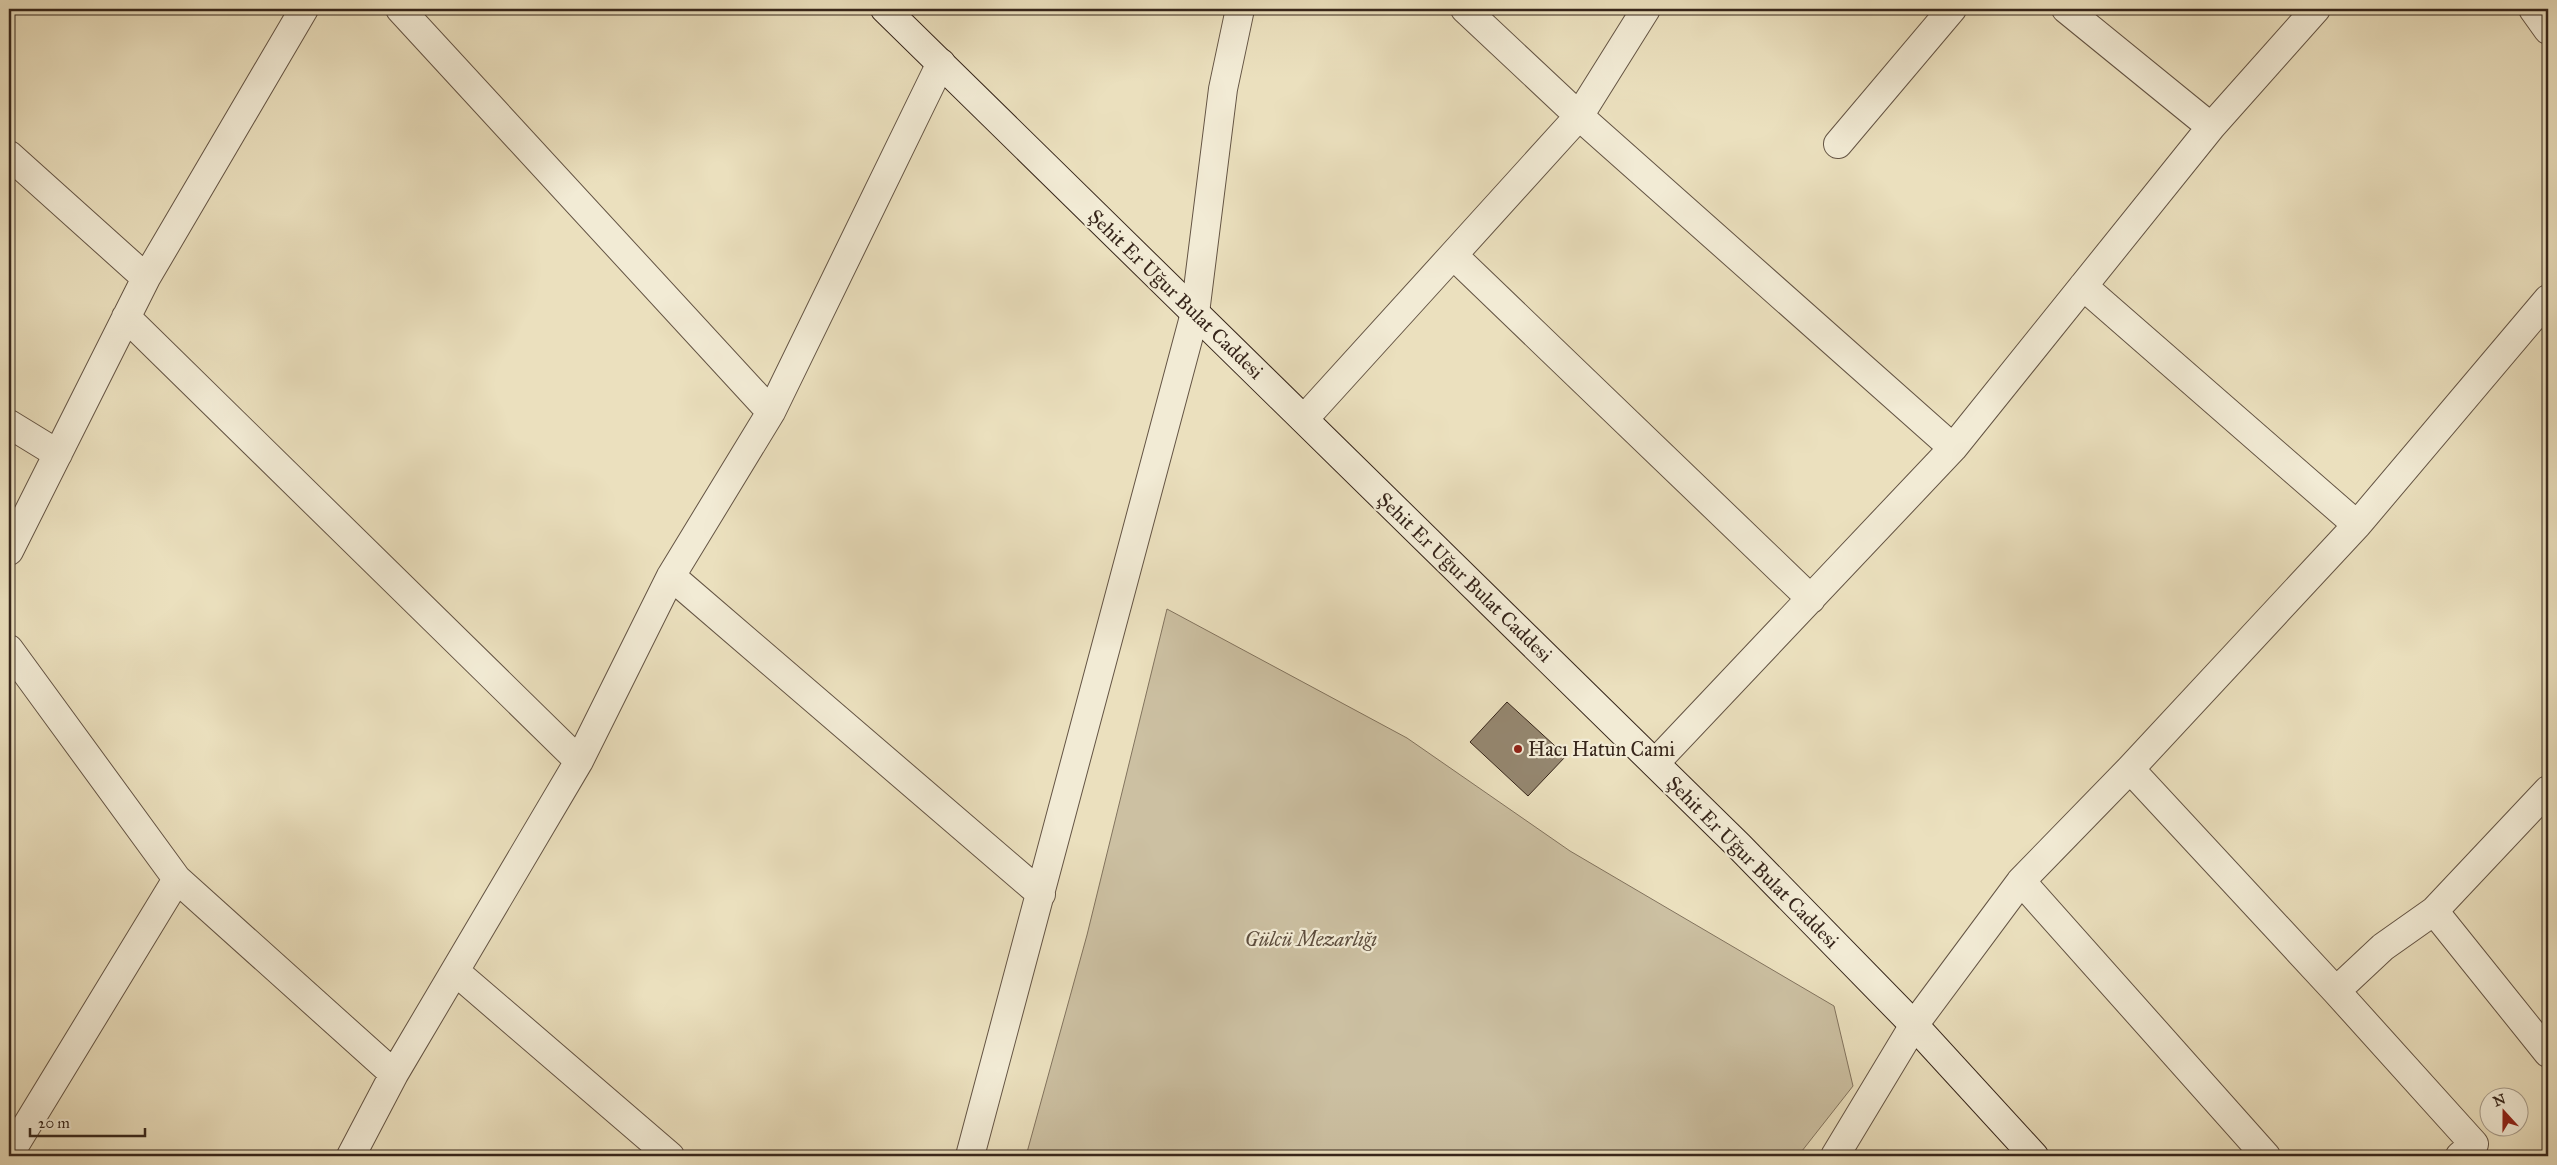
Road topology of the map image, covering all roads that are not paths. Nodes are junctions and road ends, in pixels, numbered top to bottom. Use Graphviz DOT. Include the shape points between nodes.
graph roads {
  1 [pos="304,9"];
  2 [pos="400,9"];
  3 [pos="885,9"];
  4 [pos="1240,9"];
  5 [pos="1465,9"];
  6 [pos="1646,9"];
  7 [pos="1952,9"];
  8 [pos="2066,9"];
  9 [pos="2316,9"];
  10 [pos="2533,9"];
  11 [pos="2548,30"];
  12 [pos="940,63"];
  13 [pos="1579,116"];
  14 [pos="2211,128"];
  15 [pos="1838,144"];
  16 [pos="9,156"];
  17 [pos="1453,256"];
  18 [pos="146,278"];
  19 [pos="2083,286"];
  20 [pos="2548,299"];
  21 [pos="1195,313"];
  22 [pos="126,318"];
  23 [pos="770,412"];
  24 [pos="1304,419"];
  25 [pos="9,424"];
  26 [pos="1953,448"];
  27 [pos="58,454"];
  28 [pos="2357,525"];
  29 [pos="9,550"];
  30 [pos="671,576"];
  31 [pos="1811,599"];
  32 [pos="9,649"];
  33 [pos="579,760"];
  34 [pos="1655,763"];
  35 [pos="2130,769"];
  36 [pos="2548,790"];
  37 [pos="177,879"];
  38 [pos="2021,881"];
  39 [pos="1040,894"];
  40 [pos="2434,911"];
  41 [pos="456,972"];
  42 [pos="2336,991"];
  43 [pos="1914,1025"];
  44 [pos="2548,1053"];
  45 [pos="394,1074"];
  46 [pos="11,1154"];
  47 [pos="351,1156"];
  48 [pos="670,1156"];
  49 [pos="970,1156"];
  50 [pos="1834,1156"];
  51 [pos="2034,1156"];
  52 [pos="2266,1156"];
  53 [pos="2460,1156"];
  1 -- 18 [label="street"];
  2 -- 23 [label="street"];
  3 -- 12 [label="street, Şehit Er Uğur Bulat Caddesi"];
  4 -- 21 [label="street" via="1224,89"];
  5 -- 13 [label="street"];
  6 -- 13 [label="street"];
  7 -- 15 [label="street"];
  8 -- 14 [label="street"];
  9 -- 14 [label="street"];
  10 -- 11 [label="street"];
  12 -- 21 [label="street, Şehit Er Uğur Bulat Caddesi"];
  12 -- 23 [label="street"];
  13 -- 17 [label="street"];
  13 -- 26 [label="street"];
  14 -- 19 [label="street"];
  16 -- 18 [label="street"];
  17 -- 24 [label="street"];
  17 -- 31 [label="street"];
  18 -- 22 [label="street"];
  19 -- 26 [label="street"];
  19 -- 28 [label="street"];
  20 -- 28 [label="street"];
  21 -- 24 [label="street, Şehit Er Uğur Bulat Caddesi"];
  21 -- 39 [label="street"];
  22 -- 27 [label="street"];
  22 -- 33 [label="street"];
  23 -- 30 [label="street"];
  24 -- 34 [label="street, Şehit Er Uğur Bulat Caddesi"];
  25 -- 27 [label="street"];
  26 -- 31 [label="street"];
  27 -- 29 [label="street"];
  28 -- 35 [label="street"];
  30 -- 33 [label="street"];
  30 -- 39 [label="street"];
  31 -- 34 [label="street"];
  32 -- 37 [label="street"];
  33 -- 41 [label="street"];
  34 -- 43 [label="street, Şehit Er Uğur Bulat Caddesi"];
  35 -- 38 [label="street"];
  35 -- 42 [label="street"];
  36 -- 40 [label="street"];
  37 -- 45 [label="street"];
  37 -- 46 [label="street"];
  38 -- 43 [label="street"];
  38 -- 52 [label="street"];
  39 -- 49 [label="street"];
  40 -- 42 [label="street" via="2382,947"];
  40 -- 44 [label="street"];
  41 -- 45 [label="street"];
  41 -- 48 [label="street"];
  42 -- 53 [label="street" via="2474,1144"];
  43 -- 50 [label="street"];
  43 -- 51 [label="street, Şehit Er Uğur Bulat Caddesi"];
  45 -- 47 [label="street"];
}
